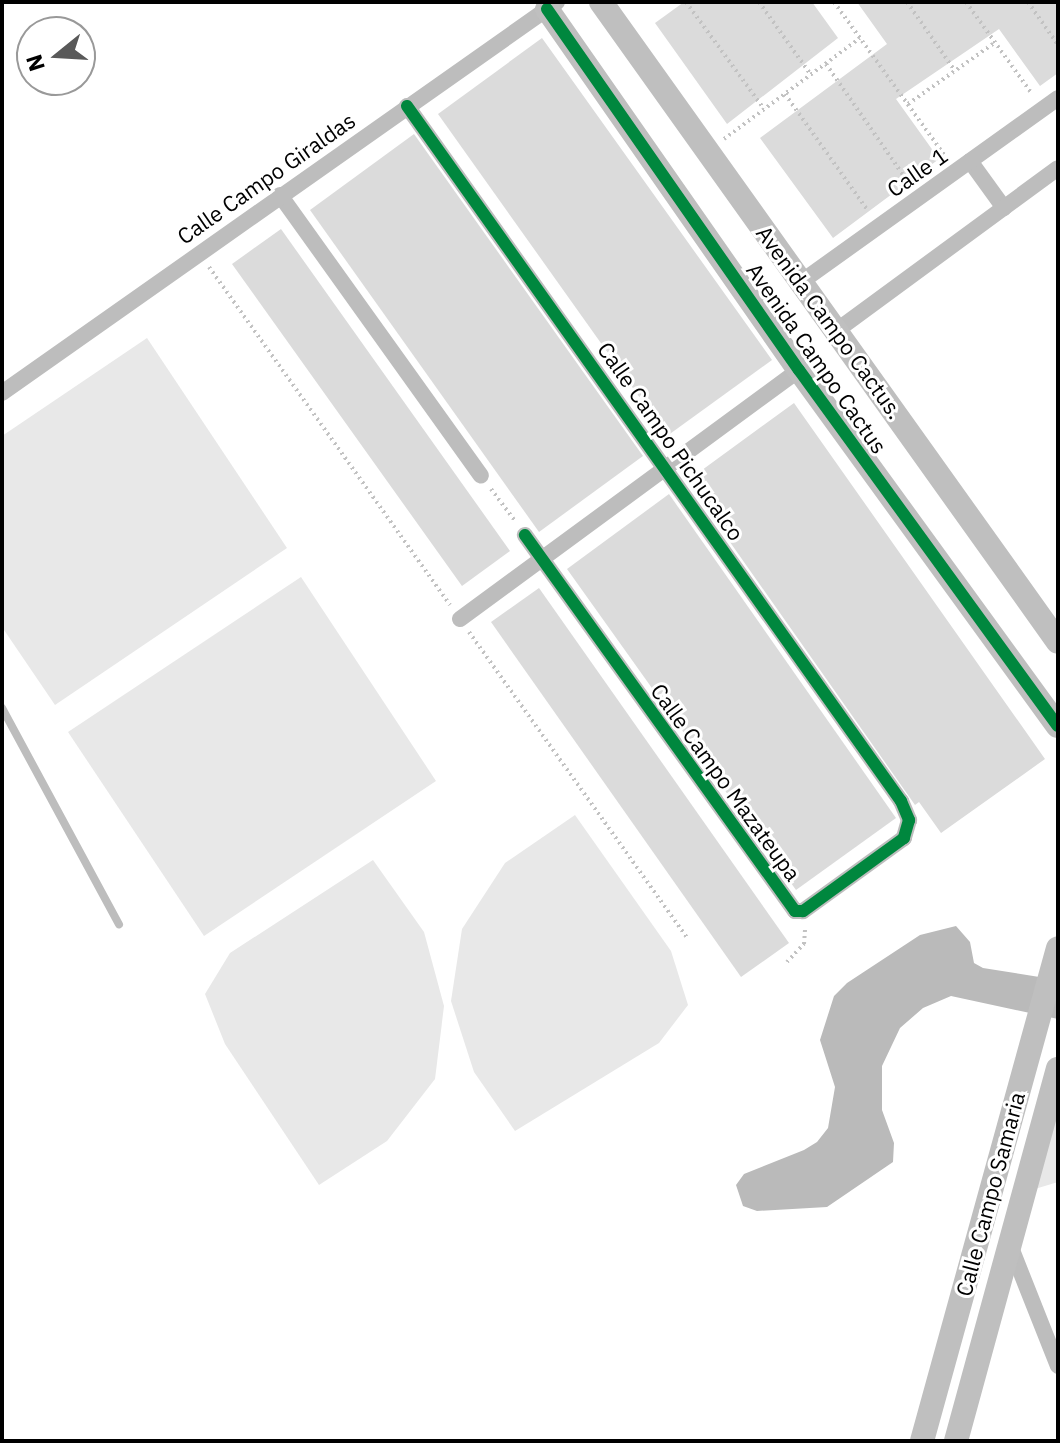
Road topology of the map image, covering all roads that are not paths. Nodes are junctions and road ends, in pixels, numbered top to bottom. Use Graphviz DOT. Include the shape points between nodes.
graph roads {
  1 [pos="611,5"];
  2 [pos="552,6"];
  3 [pos="1058,98"];
  4 [pos="407,106"];
  5 [pos="963,166"];
  6 [pos="1058,168"];
  7 [pos="280,195"];
  8 [pos="1004,208"];
  9 [pos="801,282"];
  10 [pos="836,331"];
  11 [pos="799,370"];
  12 [pos="2,393"];
  13 [pos="666,468"];
  14 [pos="481,476"];
  15 [pos="525,535"];
  16 [pos="542,559"];
  17 [pos="460,619"];
  18 [pos="1058,642"];
  19 [pos="2,708"];
  20 [pos="1058,726"];
  21 [pos="901,801"];
  22 [pos="119,924"];
  23 [pos="1058,948"];
  24 [pos="1058,1069"];
  25 [pos="1010,1245"];
  26 [pos="1058,1366"];
  27 [pos="922,1441"];
  28 [pos="956,1441"];
  1 -- 9 [label="street, Avenida Campo Cactus."];
  2 -- 4 [label="street, Calle Campo Giraldas"];
  2 -- 11 [label="street, Avenida Campo Cactus"];
  3 -- 5 [label="street, Calle 1"];
  4 -- 7 [label="street, Calle Campo Giraldas"];
  4 -- 13 [label="street, Calle Campo Pichucalco"];
  5 -- 8 [label="street"];
  5 -- 9 [label="street, Calle 1"];
  6 -- 8 [label="street"];
  7 -- 12 [label="street, Calle Campo Giraldas"];
  7 -- 14 [label="street"];
  8 -- 10 [label="street"];
  9 -- 10 [label="street, Avenida Campo Cactus."];
  10 -- 18 [label="street, Avenida Campo Cactus."];
  11 -- 13 [label="street"];
  11 -- 20 [label="street, Avenida Campo Cactus"];
  13 -- 16 [label="street"];
  13 -- 21 [label="street, Calle Campo Pichucalco"];
  15 -- 16 [label="street, Calle Campo Mazateupa"];
  16 -- 17 [label="street"];
  16 -- 21 [label="street, Calle Campo Mazateupa" via="792,908 803,911 904,838 909,820"];
  19 -- 22 [label="lane"];
  23 -- 27 [label="street, Calle Campo Samaria"];
  24 -- 25 [label="street, Calle Campo Samaria"];
  25 -- 26 [label="street"];
  25 -- 28 [label="street, Calle Campo Samaria"];
}
